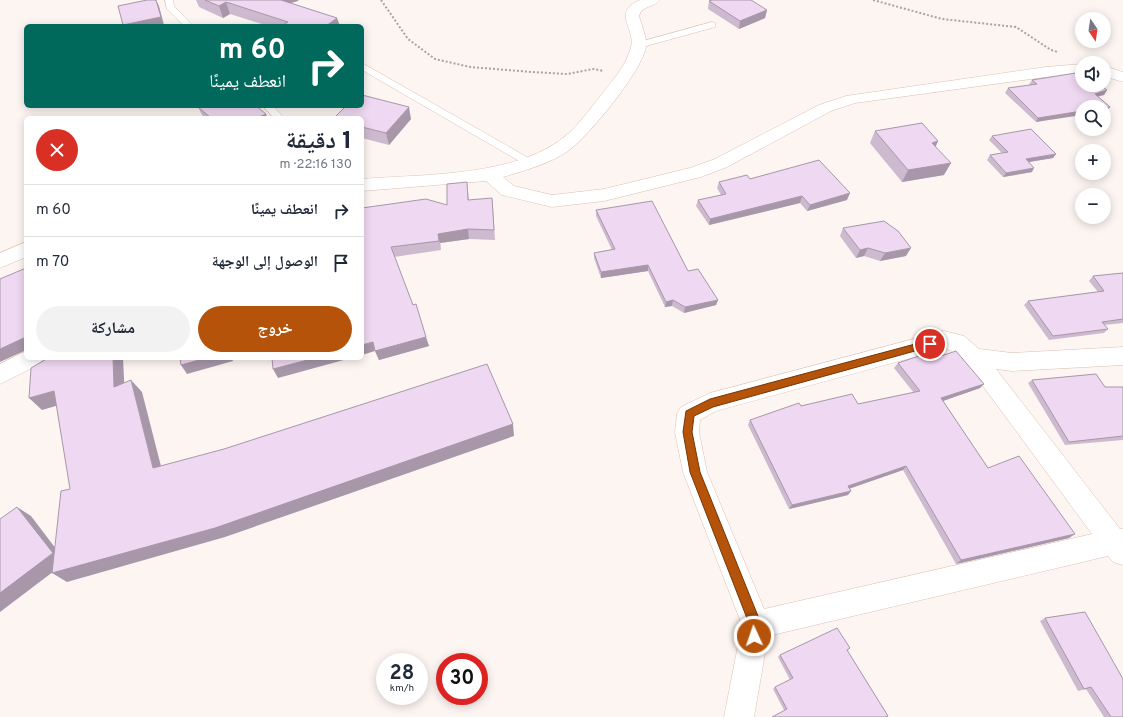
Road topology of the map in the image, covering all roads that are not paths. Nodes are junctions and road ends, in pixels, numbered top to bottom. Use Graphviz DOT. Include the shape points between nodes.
graph roads {
  1 [pos="168,0"];
  2 [pos="653,0"];
  3 [pos="187,24"];
  4 [pos="712,25"];
  5 [pos="639,45"];
  6 [pos="364,67"];
  7 [pos="1075,70"];
  8 [pos="1111,73"];
  9 [pos="1123,77"];
  10 [pos="270,108"];
  11 [pos="277,116"];
  12 [pos="530,163"];
  13 [pos="490,175"];
  14 [pos="364,185"];
  15 [pos="24,250"];
  16 [pos="0,261"];
  17 [pos="1123,356"];
  18 [pos="974,357"];
  19 [pos="28,360"];
  20 [pos="0,375"];
  21 [pos="1120,546"];
  22 [pos="756,626"];
  23 [pos="739,717"];
  1 -- 3 [label="lane" via="170,7"];
  2 -- 5 [label="street" via="632,11"];
  4 -- 5 [label="lane"];
  5 -- 12 [label="street" via="625,74 575,137 562,147"];
  6 -- 12 [label="lane"];
  7 -- 13 [label="street" via="852,99 825,108 702,171 596,196 552,201 508,191"];
  8 -- 9 [label="street"];
  10 -- 11 [label="lane"];
  12 -- 13 [label="street"];
  13 -- 14 [label="street"];
  15 -- 16 [label="street"];
  17 -- 18 [label="street" via="1012,362"];
  18 -- 21 [label="street"];
  18 -- 22 [label="street" via="956,342 944,340 710,403 689,414 687,432 695,472"];
  19 -- 20 [label="street"];
  21 -- 22 [label="street"];
  22 -- 23 [label="street"];
}
